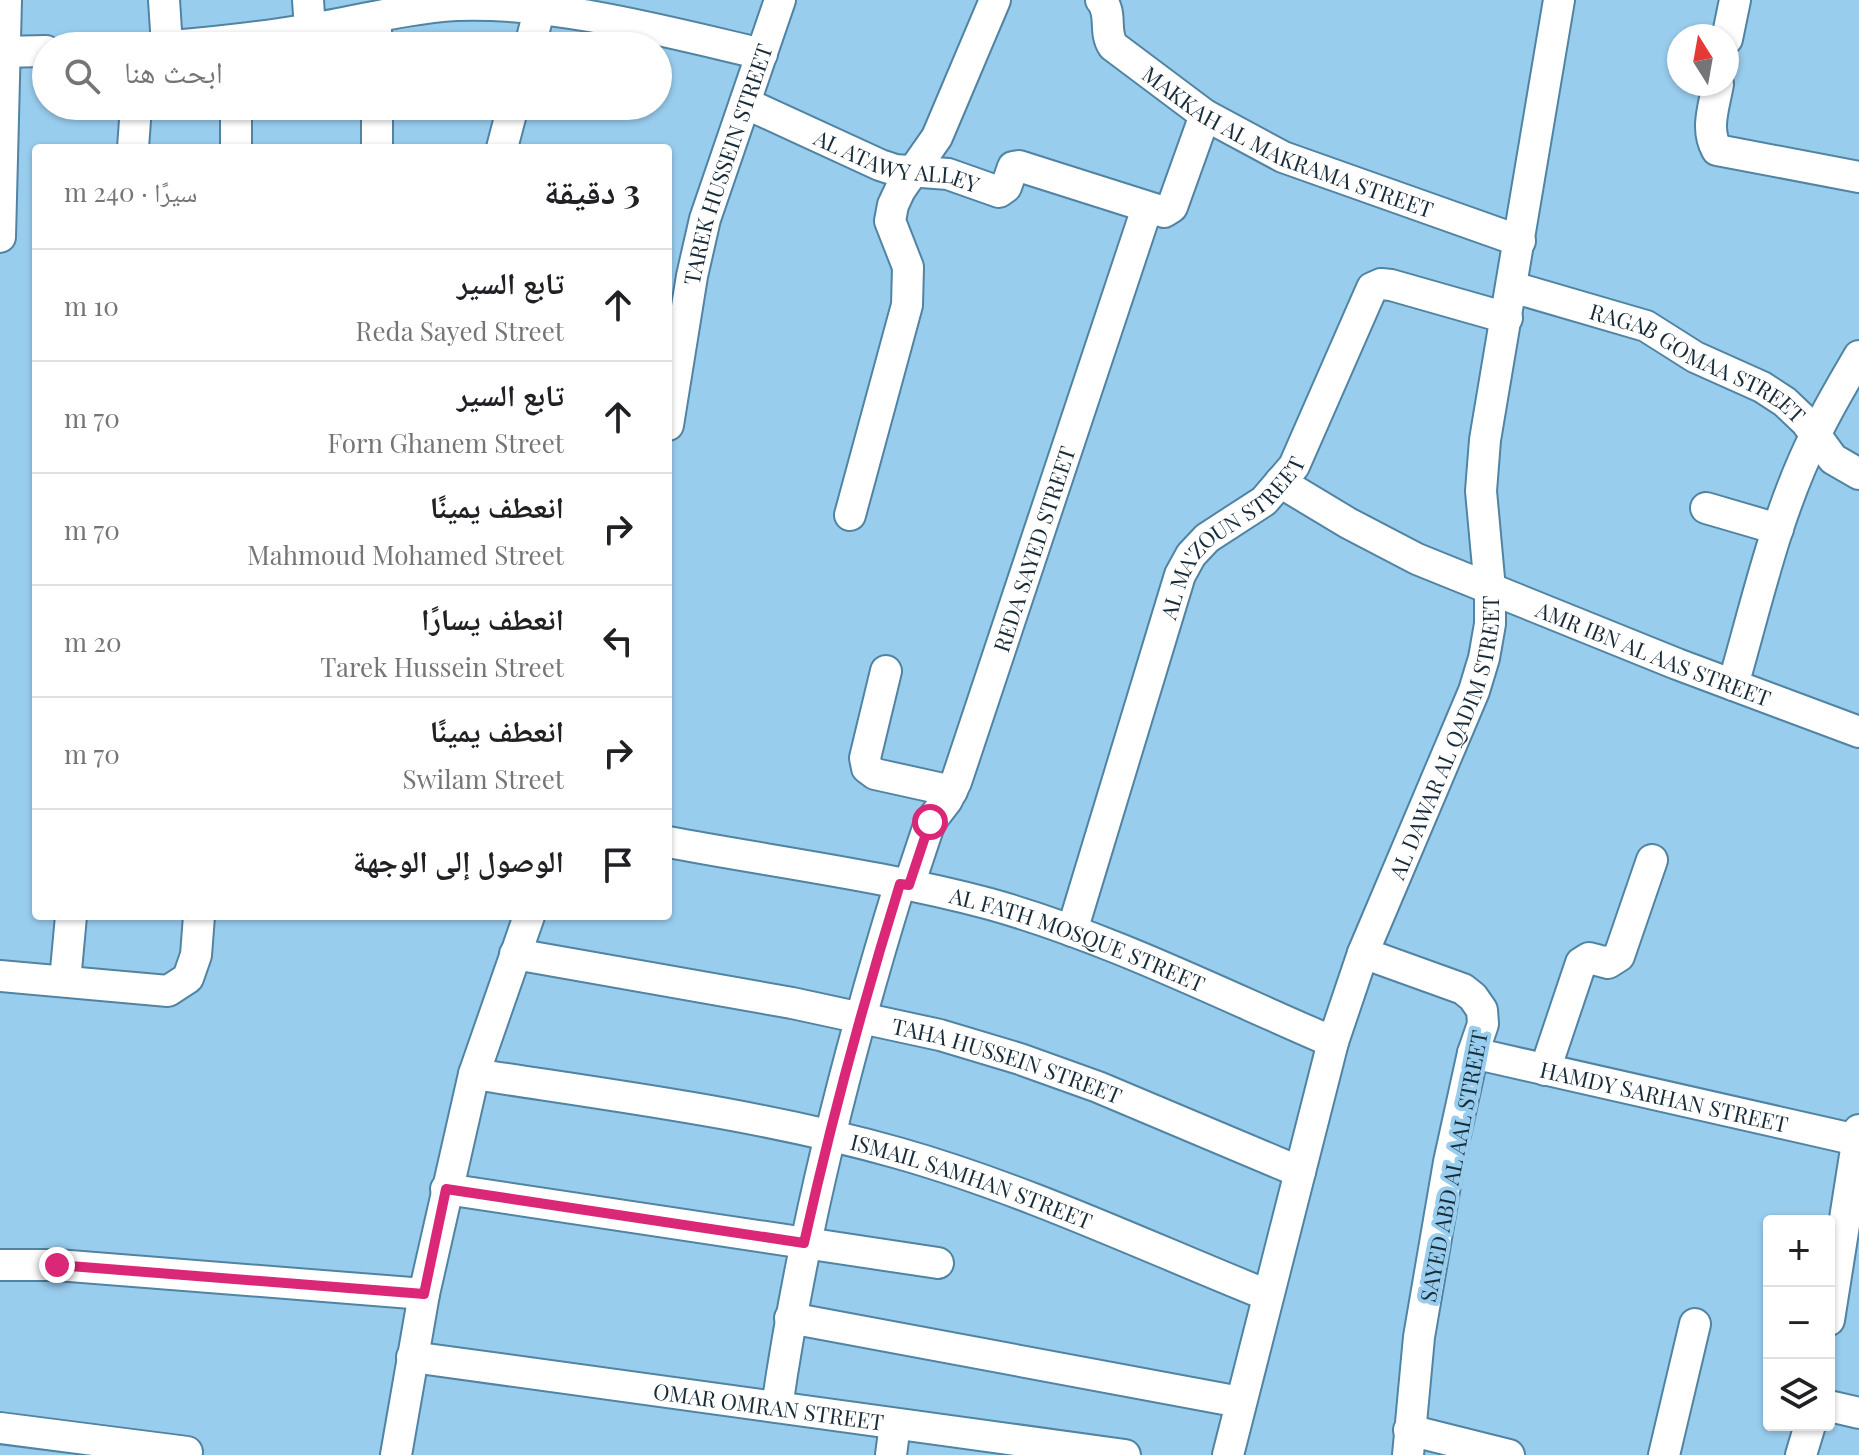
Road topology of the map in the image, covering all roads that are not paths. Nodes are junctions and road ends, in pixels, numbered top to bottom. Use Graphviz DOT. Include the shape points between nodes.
graph roads {
  1 [pos="6,0"];
  2 [pos="164,0"];
  3 [pos="780,0"];
  4 [pos="995,0"];
  5 [pos="1101,0"];
  6 [pos="1559,0"];
  7 [pos="1735,0"];
  8 [pos="539,11"];
  9 [pos="309,15"];
  10 [pos="1730,24"];
  11 [pos="168,32"];
  12 [pos="265,32"];
  13 [pos="376,32"];
  14 [pos="534,32"];
  15 [pos="669,32"];
  16 [pos="672,33"];
  17 [pos="32,51"];
  18 [pos="3,52"];
  19 [pos="762,54"];
  20 [pos="1716,96"];
  21 [pos="745,103"];
  22 [pos="1205,115"];
  23 [pos="135,120"];
  24 [pos="236,120"];
  25 [pos="377,120"];
  26 [pos="509,120"];
  27 [pos="133,144"];
  28 [pos="236,144"];
  29 [pos="377,144"];
  30 [pos="503,144"];
  31 [pos="912,172"];
  32 [pos="1859,177"];
  33 [pos="1147,208"];
  34 [pos="0,237"];
  35 [pos="1520,241"];
  36 [pos="1512,287"];
  37 [pos="1507,318"];
  38 [pos="1859,356"];
  39 [pos="672,400"];
  40 [pos="1815,436"];
  41 [pos="1859,474"];
  42 [pos="1280,482"];
  43 [pos="1706,508"];
  44 [pos="850,515"];
  45 [pos="1778,529"];
  46 [pos="1490,589"];
  47 [pos="886,671"];
  48 [pos="1733,685"];
  49 [pos="1859,732"];
  50 [pos="952,791"];
  51 [pos="672,843"];
  52 [pos="1652,860"];
  53 [pos="904,884"];
  54 [pos="71,920"];
  55 [pos="199,920"];
  56 [pos="528,920"];
  57 [pos="1072,931"];
  58 [pos="1363,953"];
  59 [pos="515,954"];
  60 [pos="0,976"];
  61 [pos="65,981"];
  62 [pos="859,1016"];
  63 [pos="1333,1042"];
  64 [pos="1473,1053"];
  65 [pos="1545,1070"];
  66 [pos="474,1074"];
  67 [pos="828,1134"];
  68 [pos="1858,1135"];
  69 [pos="1300,1172"];
  70 [pos="446,1189"];
  71 [pos="804,1243"];
  72 [pos="938,1263"];
  73 [pos="0,1265"];
  74 [pos="1834,1287"];
  75 [pos="424,1294"];
  76 [pos="1267,1295"];
  77 [pos="790,1318"];
  78 [pos="1695,1324"];
  79 [pos="412,1357"];
  80 [pos="1240,1402"];
  81 [pos="777,1407"];
  82 [pos="1835,1407"];
  83 [pos="1859,1413"];
  84 [pos="895,1424"];
  85 [pos="0,1428"];
  86 [pos="1808,1431"];
  87 [pos="1409,1443"];
  88 [pos="187,1452"];
  89 [pos="396,1455"];
  90 [pos="891,1455"];
  91 [pos="1125,1455"];
  92 [pos="1228,1455"];
  93 [pos="1509,1455"];
  94 [pos="1664,1455"];
  95 [pos="1801,1455"];
  1 -- 18 [label="street"];
  2 -- 11 [label="street"];
  3 -- 19 [label="street, TAREK HUSSEIN STREET"];
  4 -- 31 [label="street" via="937,137"];
  5 -- 22 [label="street, MAKKAH AL MAKRAMA STREET" via="1113,46"];
  6 -- 35 [label="street, AL DAWAR AL QADIM STREET"];
  7 -- 10 [label="street"];
  8 -- 13 [label="street" via="457,5 416,9"];
  8 -- 14 [label="street"];
  8 -- 15 [label="street"];
  9 -- 12 [label="street"];
  9 -- 13 [label="street"];
  16 -- 19 [label="street"];
  17 -- 18 [label="street"];
  18 -- 34 [label="street"];
  19 -- 21 [label="street, TAREK HUSSEIN STREET"];
  20 -- 32 [label="street" via="1711,139 1717,150"];
  21 -- 31 [label="street, AL ATAWY ALLEY" via="880,165"];
  21 -- 39 [label="street, TAREK HUSSEIN STREET" via="705,219"];
  22 -- 33 [label="street" via="1172,207 1164,212"];
  22 -- 35 [label="street, MAKKAH AL MAKRAMA STREET" via="1283,157"];
  23 -- 27 [label="street"];
  24 -- 28 [label="street"];
  25 -- 29 [label="street"];
  26 -- 30 [label="street"];
  31 -- 33 [label="street, AL ATAWY ALLEY" via="948,174 999,192 1013,167 1019,166"];
  31 -- 44 [label="street" via="890,221 908,267 907,305"];
  33 -- 50 [label="street, REDA SAYED STREET"];
  35 -- 36 [label="street, AL DAWAR AL QADIM STREET"];
  36 -- 37 [label="street, AL DAWAR AL QADIM STREET"];
  36 -- 40 [label="street, RAGAB GOMAA STREET" via="1646,326 1695,357 1762,387 1785,402"];
  37 -- 42 [label="street, AL MA'ZOUN STREET" via="1391,285 1372,288 1307,439"];
  37 -- 46 [label="street, AL DAWAR AL QADIM STREET" via="1481,491"];
  38 -- 40 [label="street"];
  40 -- 41 [label="street, RAGAB GOMAA STREET" via="1833,459"];
  40 -- 45 [label="street"];
  42 -- 46 [label="street, AMR IBN AL AAS STREET" via="1375,538"];
  42 -- 57 [label="street, AL MA'ZOUN STREET" via="1264,501 1207,538 1180,575"];
  43 -- 45 [label="street"];
  45 -- 48 [label="street"];
  46 -- 48 [label="street, AMR IBN AL AAS STREET"];
  46 -- 58 [label="street, AL DAWAR AL QADIM STREET" via="1488,635 1474,691"];
  47 -- 50 [label="street" via="867,768"];
  48 -- 49 [label="street, AMR IBN AL AAS STREET"];
  50 -- 53 [label="street, REDA SAYED STREET" via="930,822"];
  51 -- 53 [label="street, AL FATH MOSQUE STREET"];
  52 -- 65 [label="street" via="1619,956 1608,963 1589,958 1581,963"];
  53 -- 57 [label="street, AL FATH MOSQUE STREET"];
  53 -- 62 [label="street, REDA SAYED STREET"];
  54 -- 61 [label="street"];
  55 -- 61 [label="street" via="188,978 168,991"];
  56 -- 59 [label="street"];
  57 -- 63 [label="street, AL FATH MOSQUE STREET"];
  58 -- 63 [label="street, AL DAWAR AL QADIM STREET"];
  58 -- 64 [label="street, SAYED ABD AL AAL STREET" via="1473,997 1483,1024"];
  59 -- 62 [label="street, TAHA HUSSEIN STREET"];
  59 -- 66 [label="street"];
  60 -- 61 [label="street"];
  62 -- 67 [label="street, REDA SAYED STREET"];
  62 -- 69 [label="street, TAHA HUSSEIN STREET" via="1059,1073"];
  63 -- 69 [label="street, AL DAWAR AL QADIM STREET"];
  64 -- 65 [label="street, HAMDY SARHAN STREET"];
  64 -- 87 [label="street, SAYED ABD AL AAL STREET" via="1421,1322"];
  65 -- 68 [label="street, HAMDY SARHAN STREET"];
  66 -- 67 [label="street, ISMAIL SAMHAN STREET"];
  66 -- 70 [label="street"];
  67 -- 71 [label="street, REDA SAYED STREET"];
  67 -- 76 [label="street, ISMAIL SAMHAN STREET" via="1043,1203"];
  68 -- 74 [label="street"];
  69 -- 76 [label="street, AL DAWAR AL QADIM STREET"];
  70 -- 71 [label="street"];
  70 -- 75 [label="street"];
  71 -- 72 [label="street"];
  71 -- 77 [label="street, REDA SAYED STREET"];
  73 -- 75 [label="street"];
  75 -- 79 [label="street"];
  76 -- 80 [label="street, AL DAWAR AL QADIM STREET"];
  77 -- 80 [label="street"];
  77 -- 81 [label="street, REDA SAYED STREET"];
  78 -- 94 [label="street"];
  79 -- 81 [label="street, OMAR OMRAN STREET"];
  79 -- 89 [label="street"];
  80 -- 92 [label="street, AL DAWAR AL QADIM STREET"];
  81 -- 84 [label="street, OMAR OMRAN STREET"];
  82 -- 83 [label="street"];
  84 -- 90 [label="street"];
  84 -- 91 [label="street, OMAR OMRAN STREET"];
  85 -- 88 [label="street"];
  86 -- 95 [label="street"];
  87 -- 93 [label="street"];
}
